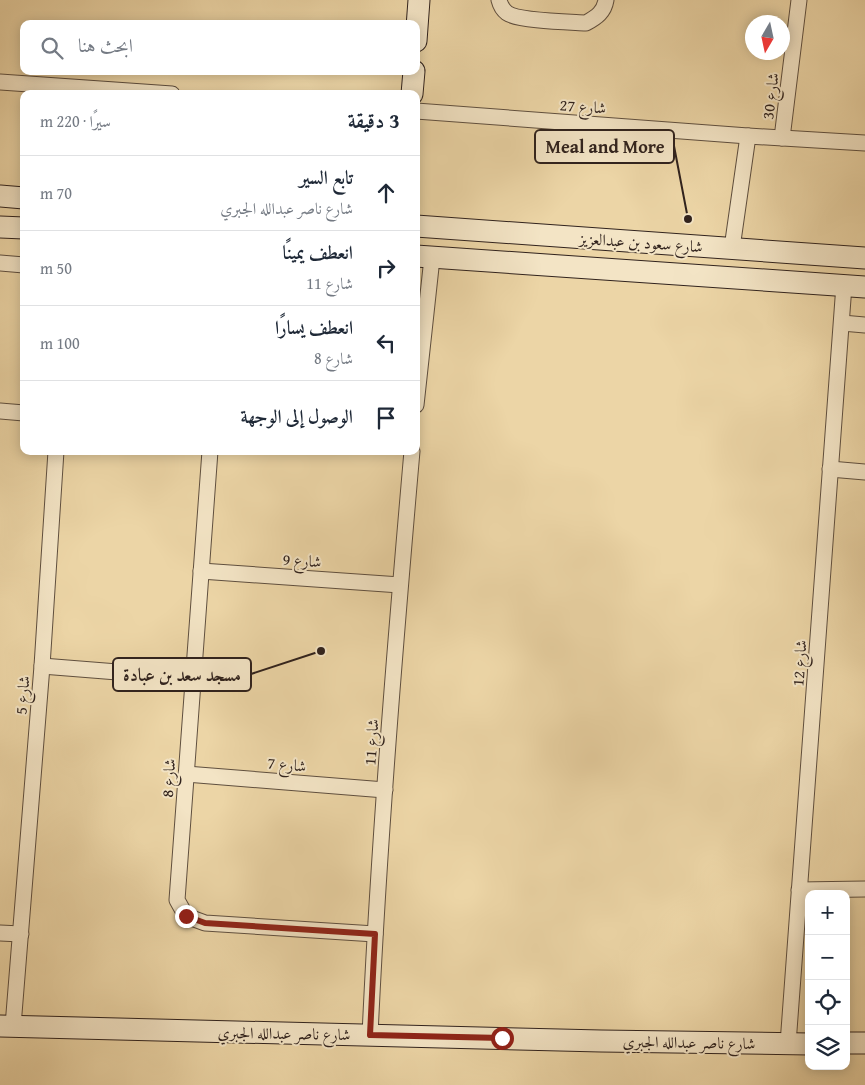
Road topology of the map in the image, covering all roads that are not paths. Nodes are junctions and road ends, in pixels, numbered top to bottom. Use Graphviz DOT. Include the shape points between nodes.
graph roads {
  1 [pos="419,0"];
  2 [pos="499,0"];
  3 [pos="606,0"];
  4 [pos="799,0"];
  5 [pos="418,20"];
  6 [pos="414,75"];
  7 [pos="0,82"];
  8 [pos="110,90"];
  9 [pos="412,90"];
  10 [pos="420,110"];
  11 [pos="748,136"];
  12 [pos="782,138"];
  13 [pos="865,143"];
  14 [pos="0,196"];
  15 [pos="20,198"];
  16 [pos="420,226"];
  17 [pos="0,227"];
  18 [pos="20,228"];
  19 [pos="732,248"];
  20 [pos="424,257"];
  21 [pos="865,258"];
  22 [pos="0,263"];
  23 [pos="20,265"];
  24 [pos="844,285"];
  25 [pos="865,287"];
  26 [pos="422,297"];
  27 [pos="842,323"];
  28 [pos="865,325"];
  29 [pos="420,333"];
  30 [pos="0,411"];
  31 [pos="20,413"];
  32 [pos="56,455"];
  33 [pos="210,455"];
  34 [pos="412,455"];
  35 [pos="830,470"];
  36 [pos="865,472"];
  37 [pos="201,571"];
  38 [pos="400,585"];
  39 [pos="42,666"];
  40 [pos="193,678"];
  41 [pos="186,774"];
  42 [pos="385,790"];
  43 [pos="865,889"];
  44 [pos="800,890"];
  45 [pos="0,933"];
  46 [pos="21,934"];
  47 [pos="375,934"];
  48 [pos="7,1026"];
  49 [pos="370,1035"];
  50 [pos="850,1043"];
  51 [pos="865,1043"];
  52 [pos="788,1044"];
  53 [pos="805,1044"];
  1 -- 5 [label="main road"];
  2 -- 3 [label="street" via="507,13 518,18 586,23 603,10"];
  4 -- 12 [label="street, شارع 30"];
  6 -- 9 [label="main road"];
  7 -- 8 [label="street"];
  10 -- 11 [label="street, شارع 27"];
  11 -- 12 [label="street, شارع 27"];
  11 -- 19 [label="street"];
  12 -- 13 [label="street, شارع 27"];
  14 -- 15 [label="main road"];
  16 -- 19 [label="main road, شارع سعود بن عبدالعزيز"];
  17 -- 18 [label="main road"];
  19 -- 21 [label="main road, شارع سعود بن عبدالعزيز"];
  20 -- 24 [label="main road, شارع سعود بن عبدالعزيز"];
  20 -- 26 [label="street"];
  22 -- 23 [label="street"];
  24 -- 25 [label="main road, شارع سعود بن عبدالعزيز"];
  24 -- 27 [label="street, شارع 12"];
  26 -- 29 [label="street"];
  27 -- 28 [label="street"];
  27 -- 35 [label="street, شارع 12"];
  30 -- 31 [label="street"];
  32 -- 39 [label="street, شارع 5"];
  33 -- 37 [label="street, شارع 8"];
  34 -- 38 [label="street, شارع 11"];
  35 -- 36 [label="street"];
  35 -- 44 [label="street, شارع 12"];
  37 -- 38 [label="street, شارع 9"];
  37 -- 40 [label="street, شارع 8"];
  38 -- 42 [label="street, شارع 11"];
  39 -- 40 [label="street, شارع 5"];
  39 -- 46 [label="street, شارع 5"];
  40 -- 41 [label="street, شارع 8"];
  41 -- 42 [label="street, شارع 7"];
  41 -- 47 [label="street, شارع 8" via="177,900 186,916 205,923"];
  42 -- 47 [label="street, شارع 11"];
  43 -- 44 [label="street"];
  44 -- 52 [label="street, شارع 12"];
  45 -- 46 [label="street"];
  46 -- 48 [label="street, شارع 5"];
  47 -- 49 [label="street, شارع 11"];
  48 -- 49 [label="main road, شارع ناصر عبدالله الجبري"];
  49 -- 52 [label="main road, شارع ناصر عبدالله الجبري"];
  50 -- 51 [label="main road"];
  52 -- 53 [label="main road, شارع ناصر عبدالله الجبري"];
}
